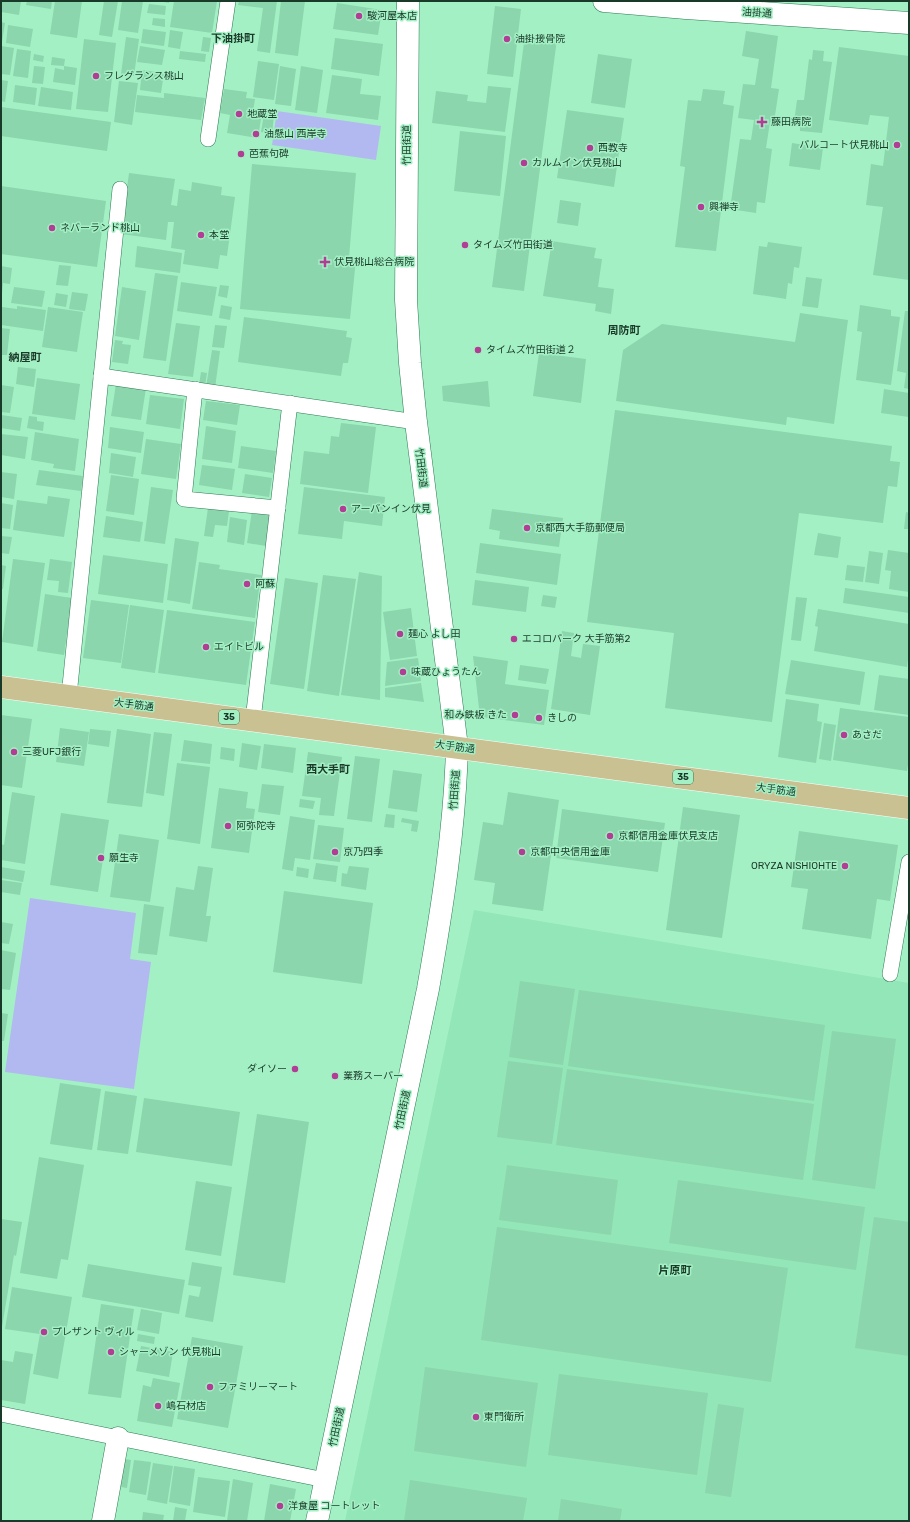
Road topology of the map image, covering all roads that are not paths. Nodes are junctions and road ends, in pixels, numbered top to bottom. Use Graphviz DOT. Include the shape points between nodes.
graph roads {
  1 [pos="228,1"];
  2 [pos="408,1"];
  3 [pos="604,1"];
  4 [pos="686,5"];
  5 [pos="909,23"];
  6 [pos="208,139"];
  7 [pos="120,189"];
  8 [pos="101,376"];
  9 [pos="195,389"];
  10 [pos="290,403"];
  11 [pos="416,422"];
  12 [pos="278,508"];
  13 [pos="1,687"];
  14 [pos="69,696"];
  15 [pos="253,720"];
  16 [pos="457,747"];
  17 [pos="909,808"];
  18 [pos="909,862"];
  19 [pos="890,974"];
  20 [pos="1,1414"];
  21 [pos="118,1438"];
  22 [pos="325,1480"];
  23 [pos="103,1521"];
  24 [pos="317,1521"];
  1 -- 6 [label="lane"];
  2 -- 11 [label="main road, 竹田街道" via="406,300"];
  3 -- 4 [label="main road, 油掛通"];
  4 -- 5 [label="main road, 油掛通"];
  7 -- 8 [label="lane"];
  8 -- 9 [label="lane"];
  8 -- 14 [label="lane"];
  9 -- 10 [label="lane"];
  9 -- 12 [label="lane" via="184,499"];
  10 -- 11 [label="lane"];
  10 -- 12 [label="lane"];
  11 -- 16 [label="main road, 竹田街道"];
  12 -- 15 [label="lane"];
  13 -- 14 [label="main road, 大手筋通 / 35"];
  14 -- 15 [label="main road, 大手筋通 / 35"];
  15 -- 16 [label="main road, 大手筋通 / 35"];
  16 -- 17 [label="main road, 大手筋通 / 35"];
  16 -- 22 [label="main road, 竹田街道" via="451,837 428,989"];
  18 -- 19 [label="lane"];
  20 -- 21 [label="lane"];
  21 -- 22 [label="lane"];
  21 -- 23 [label="main road"];
  22 -- 24 [label="main road, 竹田街道"];
}
